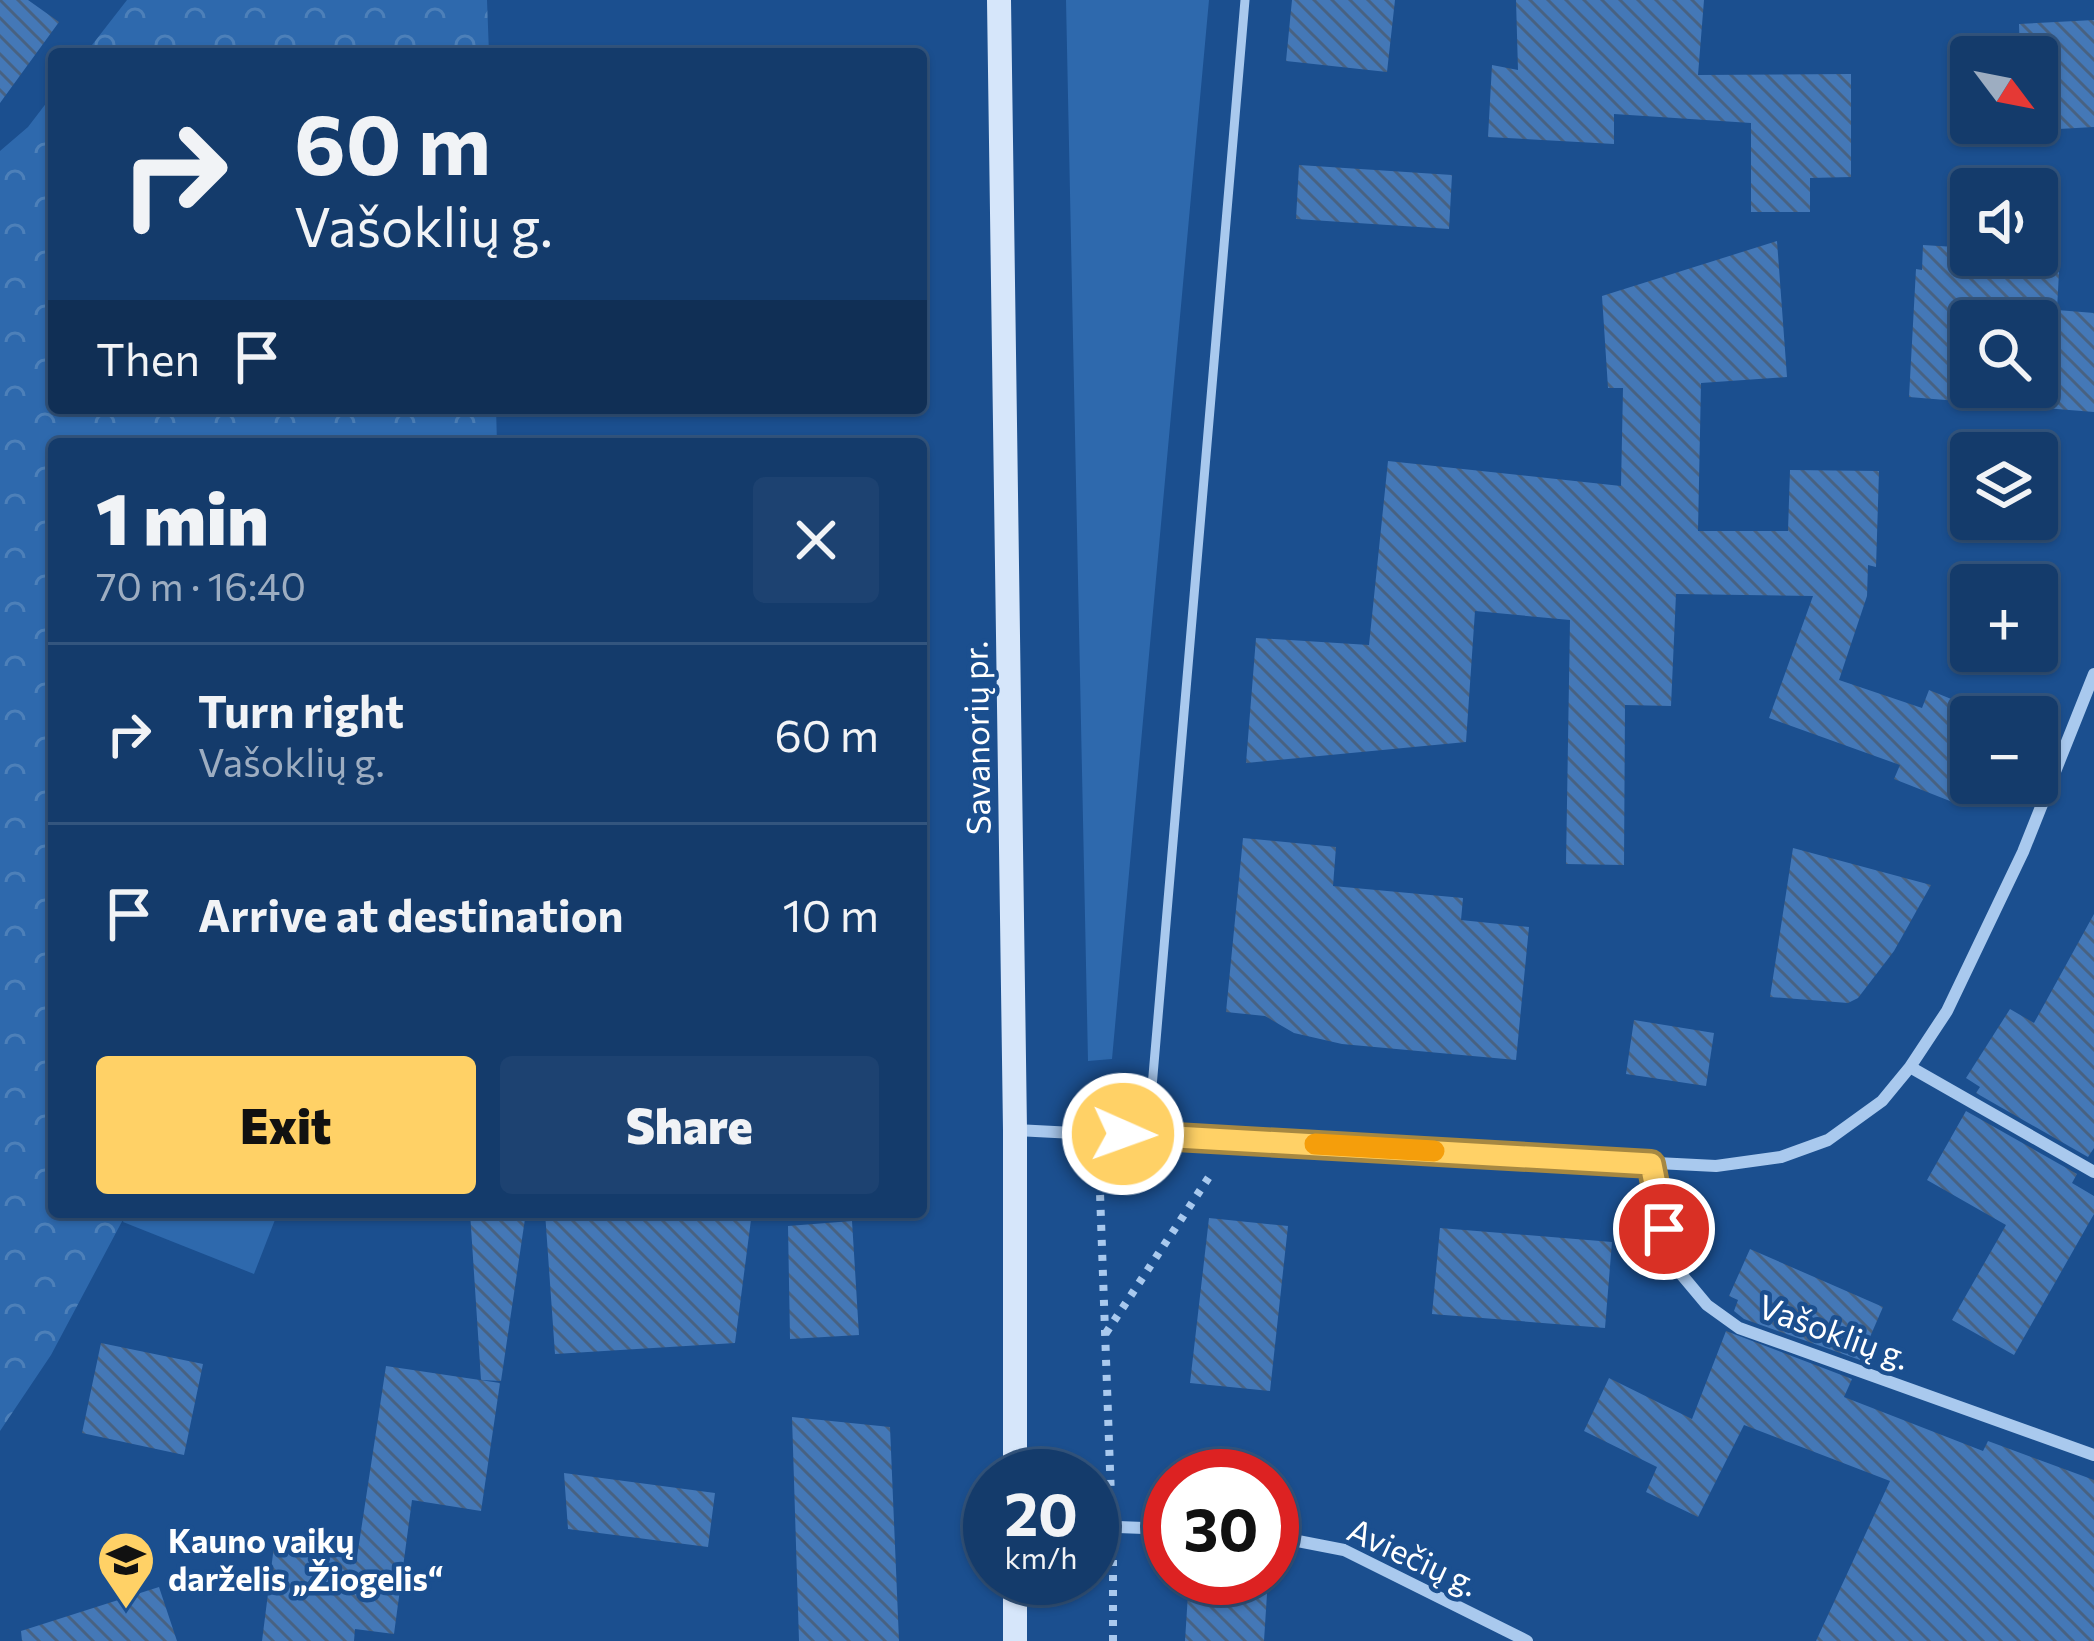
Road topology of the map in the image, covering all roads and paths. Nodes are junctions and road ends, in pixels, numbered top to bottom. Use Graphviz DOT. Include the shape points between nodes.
graph roads {
  1 [pos="999,0"];
  2 [pos="1245,0"];
  3 [pos="2094,674"];
  4 [pos="1910,1067"];
  5 [pos="1015,1130"];
  6 [pos="1098,1133"];
  7 [pos="1148,1134"];
  8 [pos="1234,1139"];
  9 [pos="1651,1164"];
  10 [pos="2094,1172"];
  11 [pos="1105,1335"];
  12 [pos="1015,1449"];
  13 [pos="1109,1449"];
  14 [pos="2094,1455"];
  15 [pos="1299,1541"];
  16 [pos="1015,1605"];
  17 [pos="1113,1605"];
  18 [pos="1015,1641"];
  19 [pos="1113,1641"];
  20 [pos="1527,1641"];
  1 -- 5 [label="main road, Savanorių pr."];
  2 -- 7 [label="lane"];
  3 -- 4 [label="street" via="2024,852 1947,1011"];
  4 -- 9 [label="street" via="1882,1101 1828,1140 1716,1166"];
  4 -- 10 [label="street"];
  5 -- 6 [label="street"];
  5 -- 12 [label="main road, Savanorių pr."];
  6 -- 7 [label="street"];
  6 -- 11 [label="path"];
  7 -- 8 [label="street"];
  8 -- 9 [label="street"];
  8 -- 11 [label="path"];
  9 -- 14 [label="street, Vašoklių g." via="1671,1262 1739,1328"];
  11 -- 13 [label="path"];
  15 -- 20 [label="street, Aviečių g." via="1344,1550"];
  16 -- 18 [label="main road"];
  17 -- 19 [label="path"];
}
